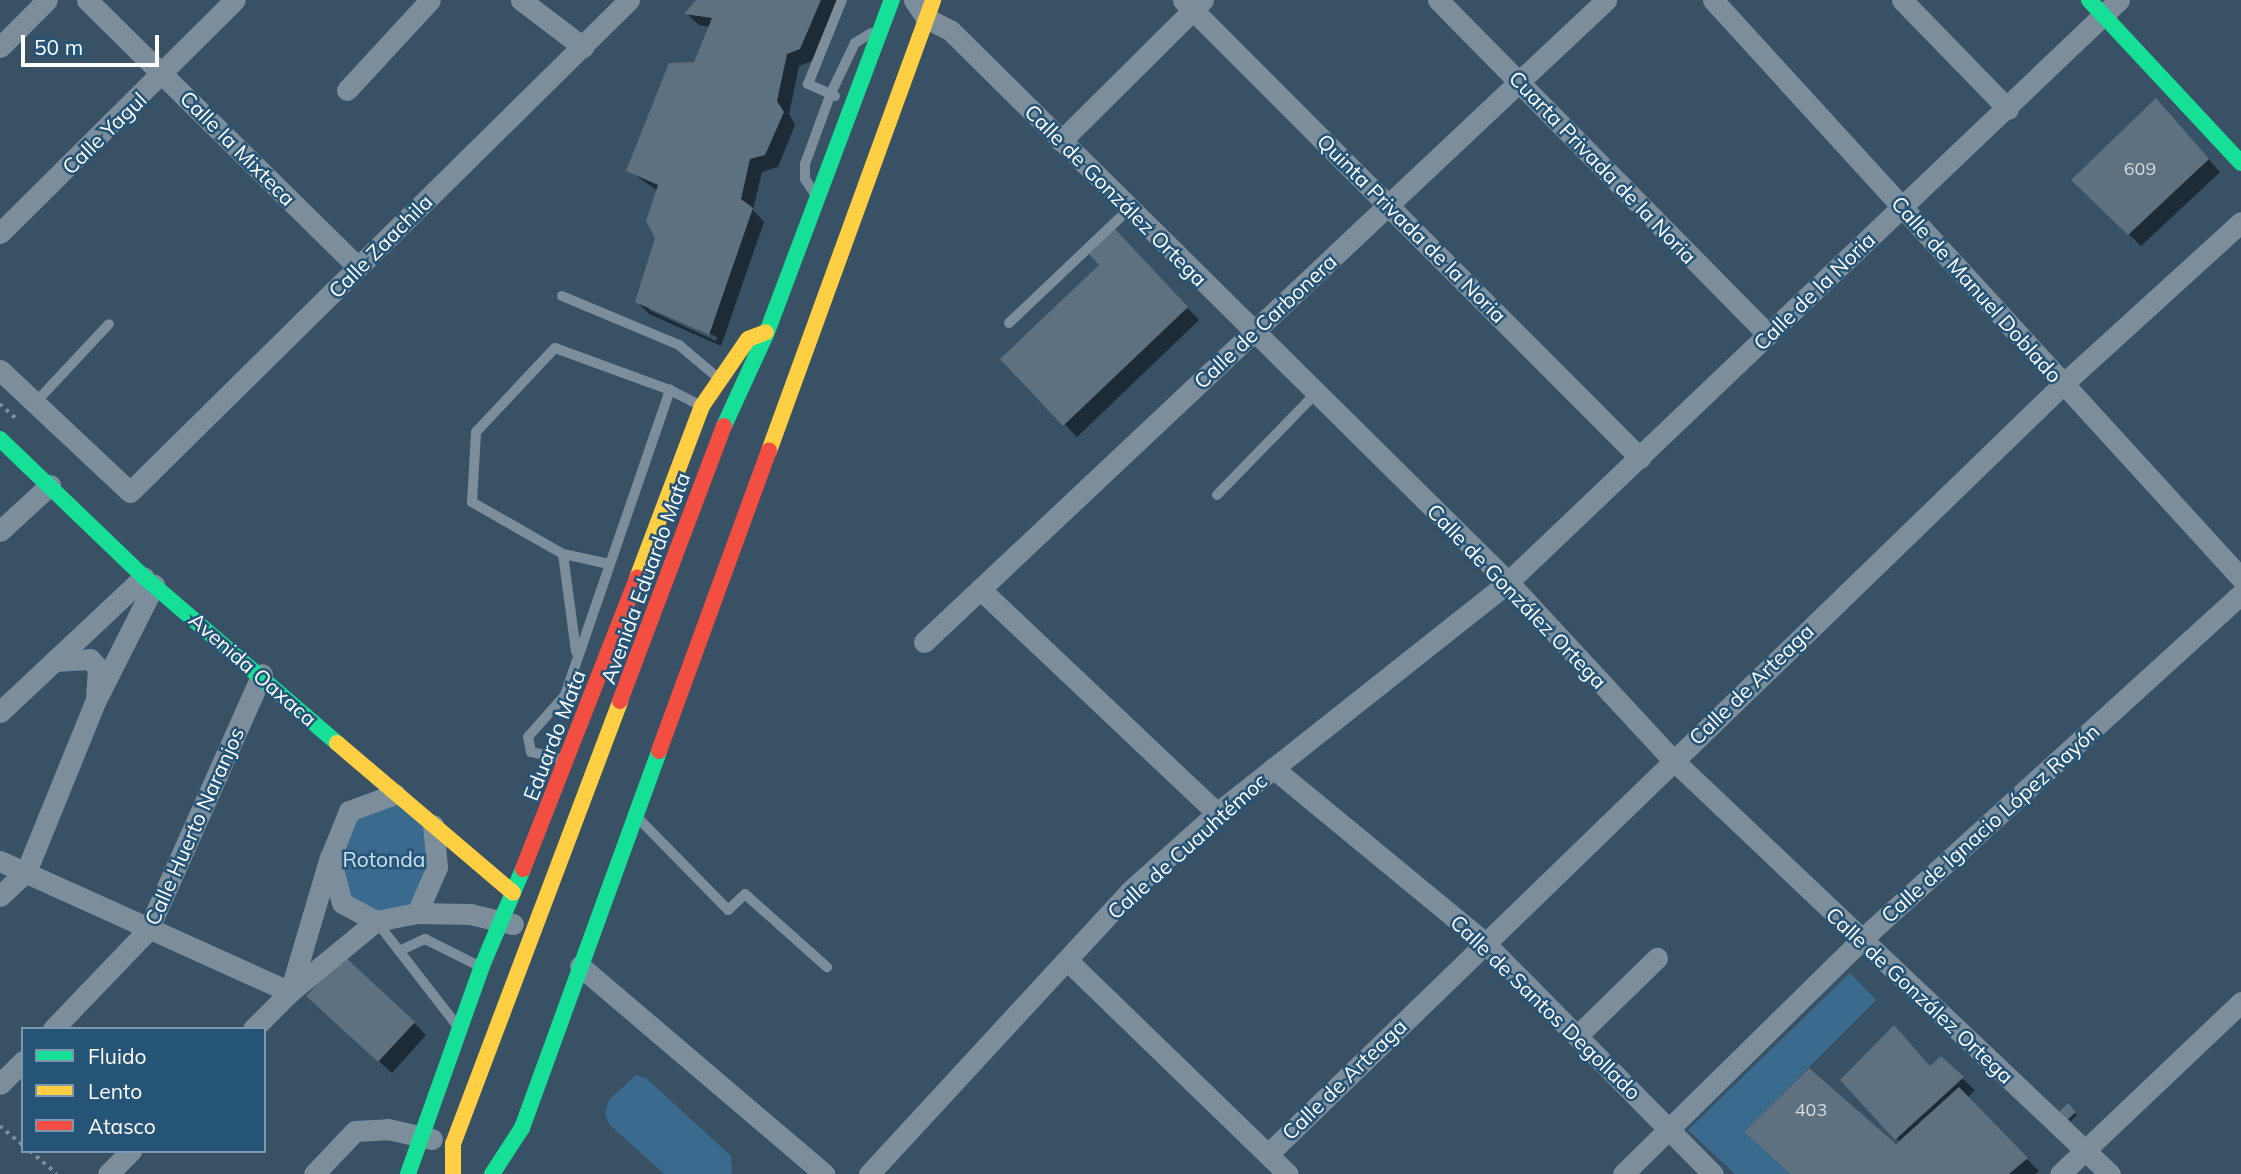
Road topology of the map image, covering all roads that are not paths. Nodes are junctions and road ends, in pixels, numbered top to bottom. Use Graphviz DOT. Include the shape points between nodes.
graph roads {
  1 [pos="47,0"];
  2 [pos="87,0"];
  3 [pos="235,0"];
  4 [pos="430,0"];
  5 [pos="521,0"];
  6 [pos="629,0"];
  7 [pos="842,0"];
  8 [pos="892,0"];
  9 [pos="914,0"];
  10 [pos="1438,0"];
  11 [pos="1606,0"];
  12 [pos="1713,0"];
  13 [pos="1902,0"];
  14 [pos="2119,0"];
  15 [pos="1192,4"];
  16 [pos="2096,8"];
  17 [pos="930,9"];
  18 [pos="881,29"];
  19 [pos="0,47"];
  20 [pos="583,47"];
  21 [pos="163,75"];
  22 [pos="1519,81"];
  23 [pos="346,90"];
  24 [pos="831,93"];
  25 [pos="850,103"];
  26 [pos="2008,109"];
  27 [pos="1061,141"];
  28 [pos="2241,163"];
  29 [pos="817,197"];
  30 [pos="1389,204"];
  31 [pos="1903,206"];
  32 [pos="1129,209"];
  33 [pos="2241,222"];
  34 [pos="0,233"];
  35 [pos="358,267"];
  36 [pos="562,296"];
  37 [pos="1009,323"];
  38 [pos="109,324"];
  39 [pos="1255,331"];
  40 [pos="767,332"];
  41 [pos="1768,335"];
  42 [pos="0,370"];
  43 [pos="719,379"];
  44 [pos="2062,385"];
  45 [pos="739,387"];
  46 [pos="670,390"];
  47 [pos="1317,392"];
  48 [pos="35,403"];
  49 [pos="702,406"];
  50 [pos="0,439"];
  51 [pos="1640,458"];
  52 [pos="50,485"];
  53 [pos="1217,495"];
  54 [pos="741,528"];
  55 [pos="0,531"];
  56 [pos="563,554"];
  57 [pos="609,564"];
  58 [pos="2241,578"];
  59 [pos="149,581"];
  60 [pos="1507,582"];
  61 [pos="980,589"];
  62 [pos="2241,594"];
  63 [pos="925,642"];
  64 [pos="576,654"];
  65 [pos="54,661"];
  66 [pos="262,674"];
  67 [pos="565,695"];
  68 [pos="96,700"];
  69 [pos="589,705"];
  70 [pos="0,712"];
  71 [pos="569,760"];
  72 [pos="1673,760"];
  73 [pos="1273,768"];
  74 [pos="395,794"];
  75 [pos="1217,813"];
  76 [pos="636,815"];
  77 [pos="433,825"];
  78 [pos="330,858"];
  79 [pos="0,861"];
  80 [pos="26,872"];
  81 [pos="513,892"];
  82 [pos="0,896"];
  83 [pos="417,913"];
  84 [pos="503,920"];
  85 [pos="376,922"];
  86 [pos="148,930"];
  87 [pos="535,932"];
  88 [pos="1861,940"];
  89 [pos="1485,942"];
  90 [pos="399,951"];
  91 [pos="1657,958"];
  92 [pos="1068,961"];
  93 [pos="580,966"];
  94 [pos="482,967"];
  95 [pos="827,967"];
  96 [pos="290,992"];
  97 [pos="2241,1002"];
  98 [pos="56,1027"];
  99 [pos="255,1027"];
  100 [pos="460,1030"];
  101 [pos="1579,1034"];
  102 [pos="21,1063"];
  103 [pos="0,1084"];
  104 [pos="522,1128"];
  105 [pos="1668,1128"];
  106 [pos="421,1137"];
  107 [pos="453,1143"];
  108 [pos="2085,1150"];
  109 [pos="129,1153"];
  110 [pos="1268,1154"];
  111 [pos="108,1174"];
  112 [pos="314,1174"];
  113 [pos="408,1174"];
  114 [pos="443,1174"];
  115 [pos="453,1174"];
  116 [pos="492,1174"];
  117 [pos="505,1174"];
  118 [pos="824,1174"];
  119 [pos="869,1174"];
  120 [pos="1288,1174"];
  121 [pos="1623,1174"];
  122 [pos="1713,1174"];
  123 [pos="2060,1174"];
  124 [pos="2110,1174"];
  1 -- 19 [label="street"];
  2 -- 21 [label="street, Calle la Mixteca"];
  3 -- 21 [label="street, Calle Yagul"];
  4 -- 23 [label="street"];
  5 -- 20 [label="street"];
  6 -- 20 [label="street, Calle Zaachila"];
  7 -- 24 [label="lane" via="808,84"];
  8 -- 18 [label="main road, Avenida Eduardo Mata"];
  9 -- 17 [label="street"];
  10 -- 22 [label="street, Cuarta Privada de la Noria"];
  11 -- 22 [label="street, Calle de Carbonera"];
  12 -- 31 [label="street, Calle de Manuel Doblado"];
  13 -- 26 [label="street"];
  14 -- 16 [label="street, Calle de la Noria"];
  15 -- 27 [label="street"];
  15 -- 30 [label="street, Quinta Privada de la Noria"];
  16 -- 26 [label="street, Calle de la Noria"];
  16 -- 28 [label="main road"];
  17 -- 27 [label="street, Calle de González Ortega"];
  17 -- 54 [label="main road"];
  18 -- 24 [label="lane" via="855,43"];
  18 -- 25 [label="main road, Avenida Eduardo Mata"];
  20 -- 35 [label="street, Calle Zaachila"];
  21 -- 34 [label="street, Calle Yagul"];
  21 -- 35 [label="street, Calle la Mixteca"];
  22 -- 30 [label="street, Calle de Carbonera"];
  22 -- 41 [label="street, Cuarta Privada de la Noria"];
  24 -- 25 [label="lane"];
  24 -- 29 [label="lane" via="805,164 804,179"];
  25 -- 29 [label="main road, Avenida Eduardo Mata"];
  26 -- 31 [label="street, Calle de la Noria"];
  27 -- 32 [label="street, Calle de González Ortega"];
  29 -- 40 [label="main road, Avenida Eduardo Mata"];
  30 -- 39 [label="street, Calle de Carbonera"];
  30 -- 51 [label="street, Quinta Privada de la Noria"];
  31 -- 41 [label="street, Calle de la Noria"];
  31 -- 44 [label="street, Calle de Manuel Doblado"];
  32 -- 37 [label="lane"];
  32 -- 39 [label="street, Calle de González Ortega"];
  33 -- 44 [label="street, Calle de Arteaga"];
  35 -- 48 [label="street, Calle Zaachila" via="130,492"];
  36 -- 43 [label="lane" via="678,345"];
  38 -- 48 [label="lane"];
  39 -- 47 [label="street, Calle de González Ortega"];
  39 -- 61 [label="street, Calle de Carbonera"];
  40 -- 43 [label="main road, Eduardo Mata" via="748,339"];
  40 -- 45 [label="main road, Avenida Eduardo Mata"];
  41 -- 51 [label="street, Calle de la Noria"];
  42 -- 48 [label="street"];
  43 -- 45 [label="lane"];
  43 -- 49 [label="main road, Eduardo Mata"];
  44 -- 58 [label="street, Calle de Manuel Doblado"];
  44 -- 72 [label="street, Calle de Arteaga"];
  45 -- 54 [label="main road" via="761,397 772,411 741,497"];
  45 -- 87 [label="main road, Avenida Eduardo Mata"];
  46 -- 49 [label="lane"];
  46 -- 56 [label="lane" via="555,348 478,425 472,456 472,502"];
  46 -- 57 [label="lane"];
  47 -- 53 [label="lane"];
  47 -- 60 [label="street, Calle de González Ortega"];
  49 -- 69 [label="main road, Eduardo Mata"];
  50 -- 52 [label="main road, Avenida Oaxaca"];
  51 -- 60 [label="street, Calle de la Noria"];
  52 -- 55 [label="street"];
  52 -- 59 [label="main road, Avenida Oaxaca"];
  54 -- 76 [label="main road"];
  56 -- 57 [label="lane"];
  56 -- 64 [label="lane"];
  57 -- 64 [label="lane"];
  59 -- 65 [label="street"];
  59 -- 66 [label="main road, Avenida Oaxaca"];
  59 -- 68 [label="street"];
  60 -- 72 [label="street, Calle de González Ortega"];
  60 -- 73 [label="street, Calle de Cuauhtémoc"];
  61 -- 63 [label="street, Calle de Carbonera"];
  61 -- 75 [label="street"];
  62 -- 88 [label="street, Calle de Ignacio López Rayón"];
  64 -- 67 [label="lane"];
  65 -- 68 [label="street" via="90,659 99,668"];
  65 -- 70 [label="street"];
  66 -- 74 [label="main road, Avenida Oaxaca"];
  66 -- 86 [label="street, Calle Huerto Naranjos"];
  67 -- 69 [label="lane"];
  67 -- 71 [label="lane" via="528,737 531,752"];
  68 -- 80 [label="street"];
  69 -- 71 [label="main road, Eduardo Mata"];
  71 -- 81 [label="main road, Eduardo Mata"];
  72 -- 88 [label="street, Calle de González Ortega"];
  72 -- 89 [label="street, Calle de Arteaga"];
  73 -- 75 [label="street, Calle de Cuauhtémoc"];
  73 -- 89 [label="street, Calle de Santos Degollado"];
  74 -- 77 [label="main road, Avenida Oaxaca"];
  74 -- 78 [label="street" via="349,811"];
  75 -- 92 [label="street, Calle de Cuauhtémoc" via="1130,891"];
  76 -- 93 [label="main road"];
  76 -- 95 [label="lane" via="728,910 745,894"];
  77 -- 81 [label="main road, Avenida Oaxaca"];
  77 -- 83 [label="street" via="437,867"];
  78 -- 85 [label="street" via="342,903"];
  78 -- 96 [label="street"];
  79 -- 80 [label="street"];
  80 -- 82 [label="street"];
  80 -- 86 [label="street"];
  81 -- 84 [label="main road, Eduardo Mata"];
  83 -- 84 [label="street"];
  83 -- 85 [label="street"];
  84 -- 87 [label="street"];
  84 -- 94 [label="main road, Eduardo Mata"];
  85 -- 90 [label="lane"];
  85 -- 96 [label="street"];
  86 -- 96 [label="street"];
  86 -- 98 [label="street, Calle Huerto Naranjos"];
  87 -- 107 [label="main road, Avenida Eduardo Mata"];
  88 -- 105 [label="street, Calle de Ignacio López Rayón"];
  88 -- 108 [label="street, Calle de González Ortega"];
  89 -- 101 [label="street, Calle de Santos Degollado"];
  89 -- 110 [label="street, Calle de Arteaga"];
  90 -- 94 [label="lane" via="425,939"];
  90 -- 100 [label="lane"];
  91 -- 101 [label="street"];
  92 -- 110 [label="street"];
  92 -- 119 [label="street, Calle de Cuauhtémoc"];
  93 -- 104 [label="main road"];
  93 -- 118 [label="street"];
  94 -- 100 [label="main road, Eduardo Mata"];
  96 -- 99 [label="street"];
  97 -- 108 [label="street"];
  100 -- 106 [label="main road, Eduardo Mata"];
  101 -- 105 [label="street, Calle de Santos Degollado"];
  102 -- 103 [label="street"];
  104 -- 116 [label="main road"];
  104 -- 117 [label="main road"];
  105 -- 121 [label="street, Calle de Ignacio López Rayón"];
  105 -- 122 [label="street, Calle de Santos Degollado"];
  106 -- 107 [label="street"];
  106 -- 112 [label="street" via="388,1129 355,1131"];
  106 -- 113 [label="main road, Eduardo Mata"];
  107 -- 114 [label="main road"];
  107 -- 115 [label="main road, Avenida Eduardo Mata"];
  108 -- 123 [label="street"];
  108 -- 124 [label="street, Calle de González Ortega"];
  109 -- 111 [label="street"];
  110 -- 120 [label="street"];
}
